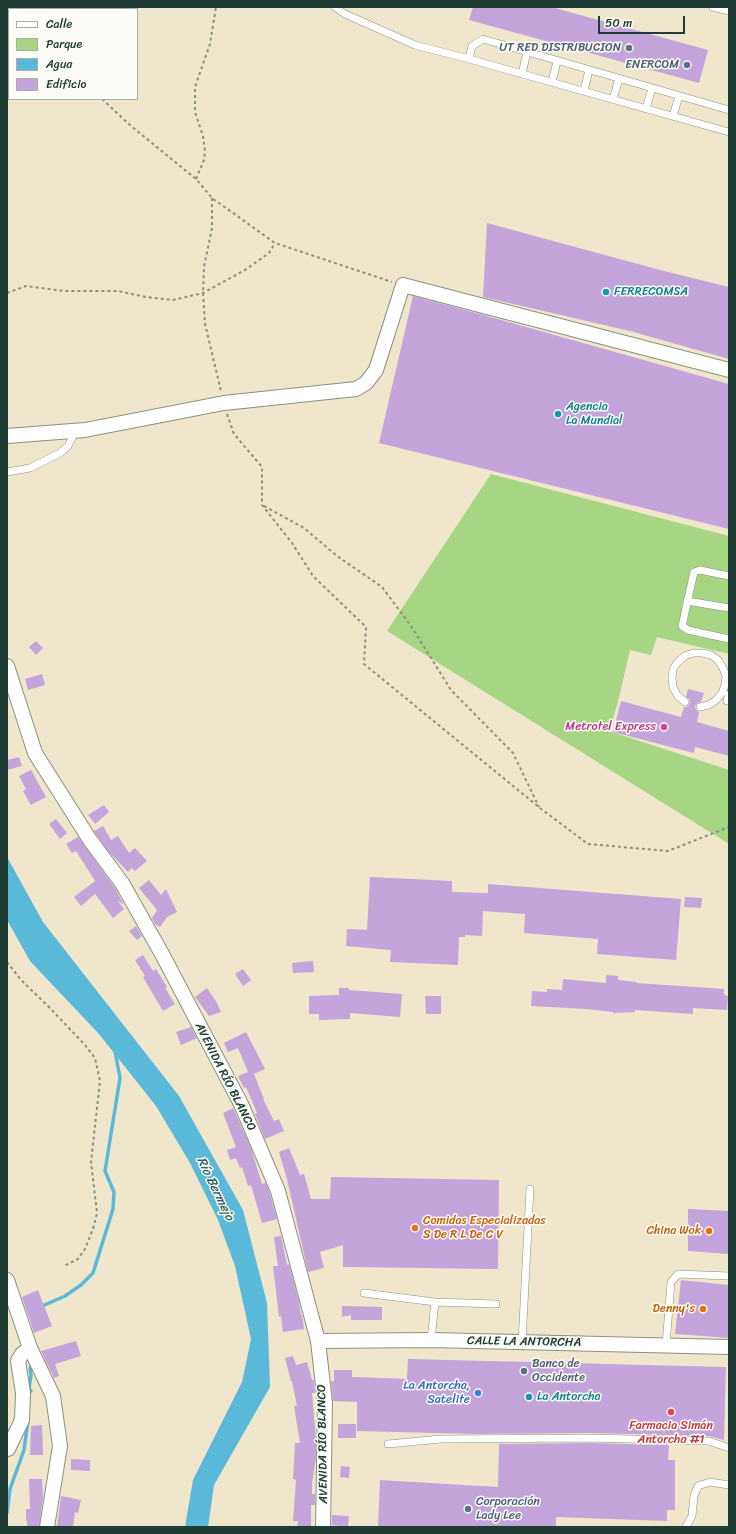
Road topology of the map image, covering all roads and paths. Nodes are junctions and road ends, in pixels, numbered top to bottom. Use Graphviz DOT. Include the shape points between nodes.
graph roads {
  1 [pos="216,7"];
  2 [pos="335,7"];
  3 [pos="713,7"];
  4 [pos="729,11"];
  5 [pos="527,52"];
  6 [pos="469,59"];
  7 [pos="557,61"];
  8 [pos="589,70"];
  9 [pos="522,74"];
  10 [pos="619,78"];
  11 [pos="552,82"];
  12 [pos="652,88"];
  13 [pos="584,91"];
  14 [pos="679,96"];
  15 [pos="103,100"];
  16 [pos="614,100"];
  17 [pos="646,109"];
  18 [pos="729,110"];
  19 [pos="674,116"];
  20 [pos="729,132"];
  21 [pos="196,179"];
  22 [pos="212,198"];
  23 [pos="275,243"];
  24 [pos="403,285"];
  25 [pos="7,293"];
  26 [pos="203,293"];
  27 [pos="729,370"];
  28 [pos="224,403"];
  29 [pos="76,432"];
  30 [pos="7,436"];
  31 [pos="7,472"];
  32 [pos="262,505"];
  33 [pos="729,576"];
  34 [pos="687,601"];
  35 [pos="729,608"];
  36 [pos="729,639"];
  37 [pos="718,660"];
  38 [pos="729,663"];
  39 [pos="7,666"];
  40 [pos="729,694"];
  41 [pos="685,702"];
  42 [pos="729,702"];
  43 [pos="700,706"];
  44 [pos="540,808"];
  45 [pos="729,827"];
  46 [pos="7,962"];
  47 [pos="530,1189"];
  48 [pos="64,1266"];
  49 [pos="729,1276"];
  50 [pos="7,1280"];
  51 [pos="364,1293"];
  52 [pos="435,1302"];
  53 [pos="496,1304"];
  54 [pos="431,1340"];
  55 [pos="318,1341"];
  56 [pos="522,1342"];
  57 [pos="666,1345"];
  58 [pos="729,1347"];
  59 [pos="30,1348"];
  60 [pos="388,1444"];
  61 [pos="729,1448"];
  62 [pos="8,1449"];
  63 [pos="729,1485"];
  64 [pos="47,1527"];
  65 [pos="323,1527"];
  66 [pos="686,1527"];
  1 -- 21 [label="path" via="210,44 195,87 195,112 205,151"];
  2 -- 6 [label="lane" via="415,46"];
  3 -- 4 [label="lane"];
  5 -- 6 [label="lane" via="483,39 472,46"];
  5 -- 7 [label="lane"];
  5 -- 9 [label="lane"];
  6 -- 9 [label="lane"];
  7 -- 8 [label="lane"];
  7 -- 11 [label="lane"];
  8 -- 10 [label="lane"];
  8 -- 13 [label="lane"];
  9 -- 11 [label="lane"];
  10 -- 12 [label="lane"];
  10 -- 16 [label="lane"];
  11 -- 13 [label="lane"];
  12 -- 14 [label="lane"];
  12 -- 17 [label="lane"];
  13 -- 16 [label="lane"];
  14 -- 18 [label="lane"];
  14 -- 19 [label="lane"];
  15 -- 21 [label="path"];
  16 -- 17 [label="lane"];
  17 -- 19 [label="lane"];
  19 -- 20 [label="lane"];
  21 -- 22 [label="path"];
  22 -- 23 [label="path"];
  22 -- 26 [label="path" via="212,228 204,267"];
  23 -- 24 [label="path"];
  23 -- 26 [label="path" via="269,254"];
  24 -- 27 [label="street"];
  24 -- 28 [label="street" via="376,370 356,389"];
  25 -- 26 [label="path" via="26,286 64,291 118,291 172,300"];
  26 -- 28 [label="path" via="205,324"];
  28 -- 29 [label="street"];
  28 -- 32 [label="path" via="234,434 262,466"];
  29 -- 30 [label="street"];
  29 -- 31 [label="lane" via="68,446 60,453 30,468"];
  32 -- 44 [label="path" via="304,528 336,556 382,588 411,626 451,690 512,753"];
  32 -- 44 [label="path" via="292,543 313,576 366,628 364,664"];
  33 -- 34 [label="lane" via="700,570 694,572"];
  34 -- 35 [label="lane"];
  34 -- 36 [label="lane" via="682,626 684,629"];
  37 -- 38 [label="lane"];
  37 -- 41 [label="lane" via="702,652 685,656 678,662 673,669 673,687"];
  37 -- 43 [label="lane" via="726,676 722,693 708,705"];
  39 -- 55 [label="street, AVENIDA RÍO BLANCO" via="35,753 90,840 122,883 241,1104 278,1191"];
  40 -- 42 [label="lane"];
  44 -- 45 [label="path" via="588,844 668,851"];
  46 -- 48 [label="path" via="95,1058 100,1081 91,1162 97,1213 85,1249 78,1259"];
  47 -- 56 [label="lane"];
  49 -- 57 [label="lane" via="678,1274 671,1282"];
  50 -- 59 [label="street"];
  51 -- 52 [label="lane"];
  52 -- 53 [label="lane"];
  52 -- 54 [label="lane"];
  54 -- 55 [label="street, CALLE LA ANTORCHA"];
  54 -- 56 [label="street, CALLE LA ANTORCHA"];
  55 -- 65 [label="street, AVENIDA RÍO BLANCO" via="325,1403"];
  56 -- 57 [label="street, CALLE LA ANTORCHA"];
  57 -- 58 [label="street, CALLE LA ANTORCHA"];
  59 -- 62 [label="street" via="18,1361 23,1393 22,1420"];
  59 -- 64 [label="street" via="53,1396 60,1446"];
  60 -- 61 [label="lane" via="441,1439 590,1438 709,1442"];
  63 -- 66 [label="lane" via="710,1482 698,1486 692,1516"];
}
